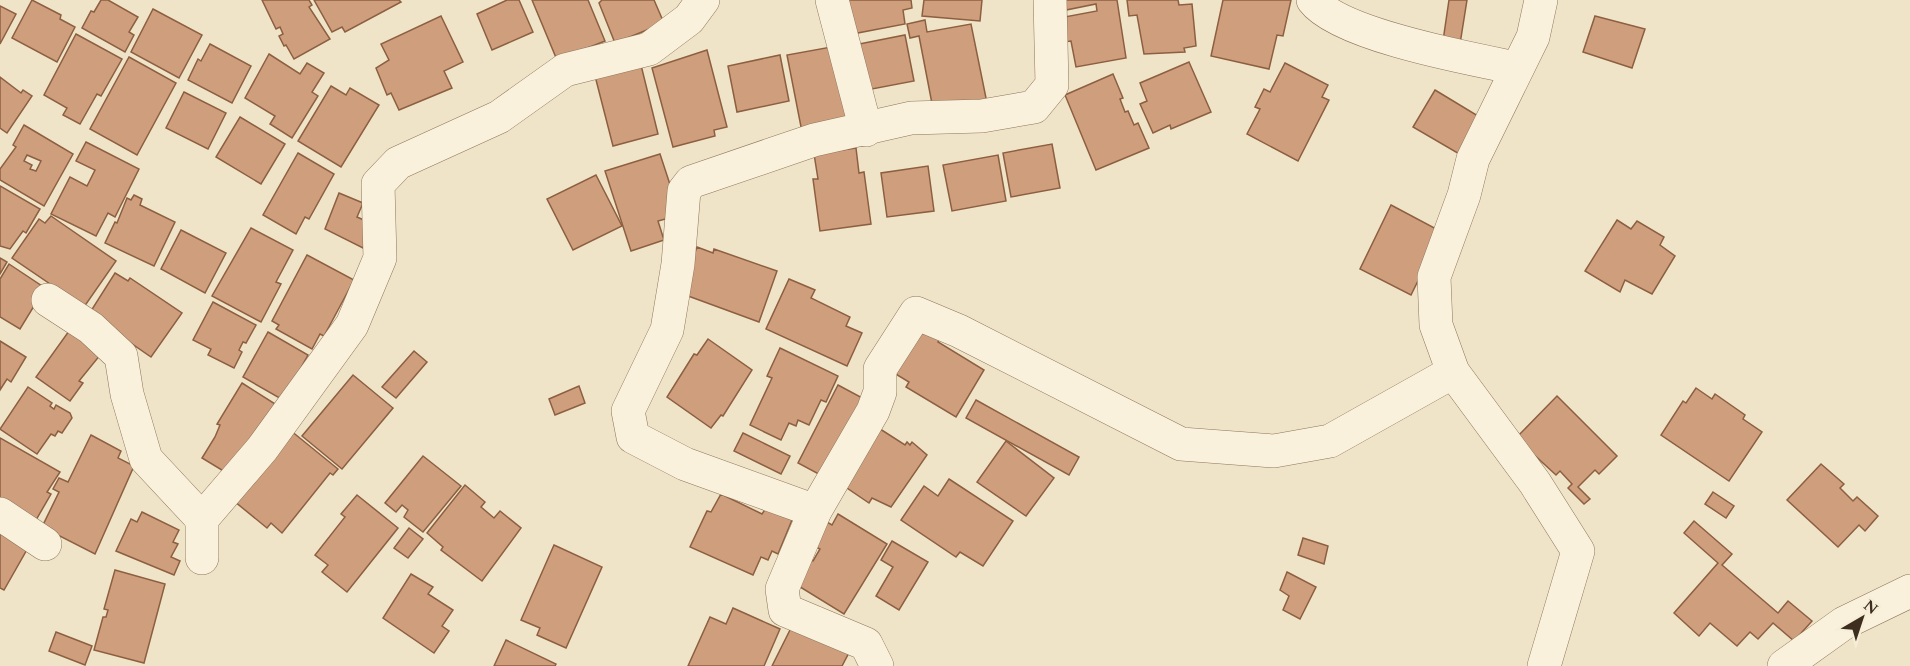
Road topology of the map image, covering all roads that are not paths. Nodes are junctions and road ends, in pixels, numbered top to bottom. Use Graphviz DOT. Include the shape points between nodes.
graph roads {
  1 [pos="703,0"];
  2 [pos="832,0"];
  3 [pos="1050,0"];
  4 [pos="1313,0"];
  5 [pos="1541,0"];
  6 [pos="1516,68"];
  7 [pos="866,130"];
  8 [pos="48,300"];
  9 [pos="1453,372"];
  10 [pos="815,511"];
  11 [pos="0,514"];
  12 [pos="202,519"];
  13 [pos="45,544"];
  14 [pos="202,558"];
  15 [pos="1910,591"];
  16 [pos="877,666"];
  17 [pos="1544,666"];
  18 [pos="1784,666"];
  1 -- 12 [label="street" via="689,19 649,49 565,70 499,117 398,162 378,184 380,258 352,325 262,449"];
  2 -- 7 [label="street"];
  3 -- 7 [label="street" via="1053,86 1034,107 982,116 911,118"];
  4 -- 6 [label="street" via="1332,14 1371,32"];
  5 -- 6 [label="street" via="1533,37"];
  6 -- 9 [label="street" via="1473,159 1434,277 1436,325"];
  7 -- 10 [label="street" via="814,140 691,182 684,191 667,330 628,411 633,437 685,464"];
  8 -- 12 [label="street" via="91,328 122,356 127,394 146,459"];
  9 -- 10 [label="street" via="1330,441 1274,451 1180,444 916,312 880,369 880,392 873,411"];
  9 -- 17 [label="street" via="1535,483 1578,551"];
  10 -- 16 [label="street" via="782,589 785,610 866,644"];
  11 -- 13 [label="street"];
  12 -- 14 [label="street"];
  15 -- 18 [label="street" via="1844,623"];
}
